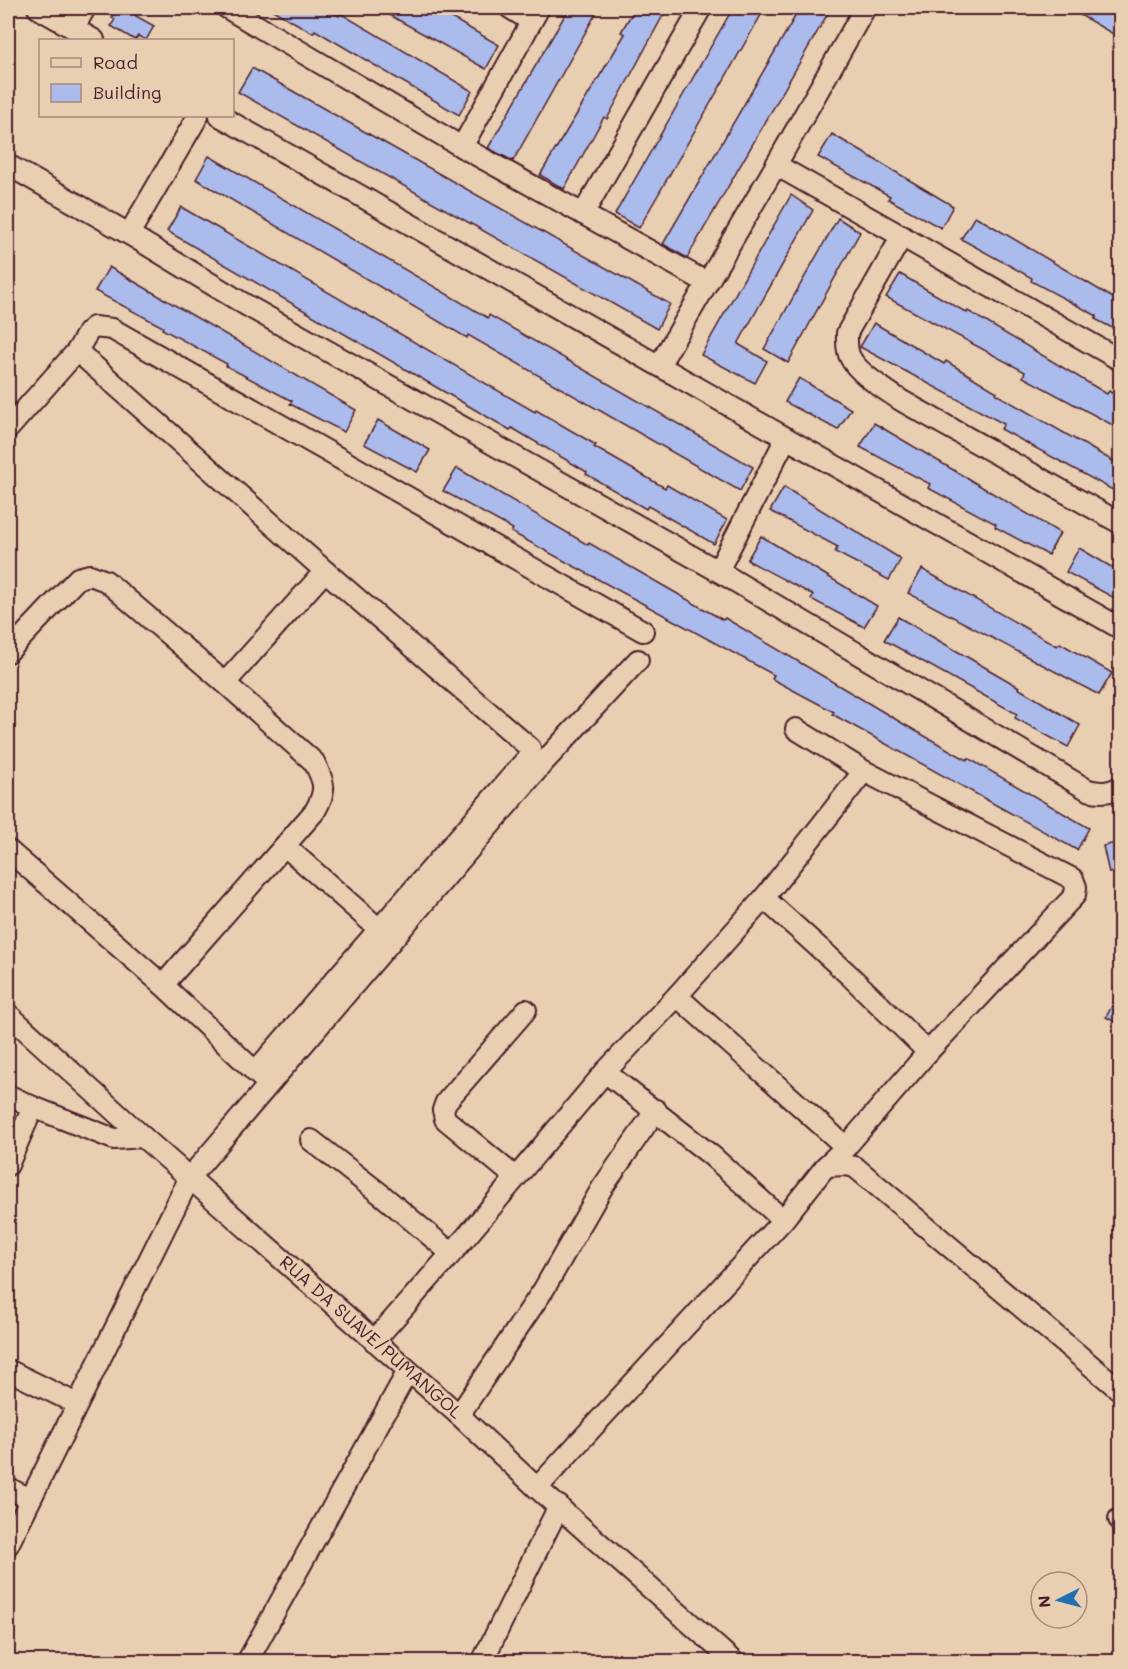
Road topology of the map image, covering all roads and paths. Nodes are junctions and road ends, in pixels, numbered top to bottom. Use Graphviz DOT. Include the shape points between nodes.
graph roads {
  1 [pos="38,8"];
  2 [pos="85,8"];
  3 [pos="227,8"];
  4 [pos="510,8"];
  5 [pos="701,8"];
  6 [pos="865,8"];
  7 [pos="535,14"];
  8 [pos="74,28"];
  9 [pos="92,39"];
  10 [pos="197,117"];
  11 [pos="222,117"];
  12 [pos="462,147"];
  13 [pos="8,165"];
  14 [pos="776,165"];
  15 [pos="583,214"];
  16 [pos="129,234"];
  17 [pos="902,236"];
  18 [pos="706,282"];
  19 [pos="77,351"];
  20 [pos="1120,360"];
  21 [pos="660,364"];
  22 [pos="8,429"];
  23 [pos="786,438"];
  24 [pos="1120,523"];
  25 [pos="325,571"];
  26 [pos="718,572"];
  27 [pos="1120,628"];
  28 [pos="643,631"];
  29 [pos="8,652"];
  30 [pos="638,660"];
  31 [pos="225,683"];
  32 [pos="796,729"];
  33 [pos="864,771"];
  34 [pos="1120,787"];
  35 [pos="285,846"];
  36 [pos="8,850"];
  37 [pos="764,898"];
  38 [pos="379,929"];
  39 [pos="163,985"];
  40 [pos="677,996"];
  41 [pos="526,1010"];
  42 [pos="8,1014"];
  43 [pos="928,1052"];
  44 [pos="605,1072"];
  45 [pos="262,1078"];
  46 [pos="8,1095"];
  47 [pos="33,1107"];
  48 [pos="656,1110"];
  49 [pos="142,1137"];
  50 [pos="311,1140"];
  51 [pos="846,1147"];
  52 [pos="8,1165"];
  53 [pos="826,1166"];
  54 [pos="190,1176"];
  55 [pos="515,1177"];
  56 [pos="783,1220"];
  57 [pos="451,1253"];
  58 [pos="374,1341"];
  59 [pos="8,1370"];
  60 [pos="408,1371"];
  61 [pos="1120,1390"];
  62 [pos="77,1404"];
  63 [pos="459,1415"];
  64 [pos="8,1488"];
  65 [pos="537,1488"];
  66 [pos="30,1499"];
  67 [pos="559,1506"];
  68 [pos="8,1545"];
  69 [pos="248,1662"];
  70 [pos="482,1662"];
  71 [pos="734,1662"];
  1 -- 8 [label="street"];
  2 -- 8 [label="street"];
  3 -- 12 [label="street"];
  4 -- 7 [label="street"];
  5 -- 15 [label="street"];
  6 -- 14 [label="street"];
  7 -- 12 [label="street"];
  8 -- 9 [label="street"];
  10 -- 16 [label="street"];
  11 -- 21 [label="street"];
  12 -- 15 [label="street"];
  13 -- 16 [label="street"];
  14 -- 17 [label="street"];
  14 -- 18 [label="street"];
  15 -- 18 [label="street"];
  16 -- 26 [label="street" via="246,305"];
  17 -- 20 [label="street"];
  17 -- 24 [label="street" via="847,333 850,359 873,382 902,401"];
  18 -- 21 [label="street"];
  19 -- 22 [label="street"];
  19 -- 25 [label="street"];
  19 -- 28 [label="street" via="94,327 112,329"];
  21 -- 23 [label="street"];
  23 -- 26 [label="street"];
  23 -- 27 [label="street"];
  25 -- 31 [label="street"];
  25 -- 38 [label="street" via="530,748 531,754"];
  26 -- 34 [label="street" via="1088,790 1112,791"];
  29 -- 31 [label="street" via="78,578 90,575 106,581"];
  30 -- 45 [label="street"];
  31 -- 35 [label="street" via="314,762 322,777 325,794"];
  32 -- 33 [label="street"];
  33 -- 37 [label="street"];
  33 -- 43 [label="street" via="1073,879 1076,887 1075,895"];
  35 -- 38 [label="street"];
  35 -- 39 [label="street"];
  36 -- 39 [label="street"];
  37 -- 40 [label="street"];
  37 -- 43 [label="street"];
  38 -- 45 [label="street"];
  39 -- 45 [label="street"];
  40 -- 44 [label="street"];
  40 -- 51 [label="street"];
  41 -- 55 [label="street" via="443,1110 446,1119"];
  42 -- 49 [label="street, RUA DA SUAVE/PUMANGOL"];
  43 -- 51 [label="street"];
  44 -- 48 [label="street"];
  44 -- 55 [label="street"];
  45 -- 54 [label="street"];
  46 -- 47 [label="street"];
  47 -- 49 [label="street" via="114,1139"];
  47 -- 52 [label="street"];
  48 -- 56 [label="street"];
  48 -- 63 [label="street" via="602,1188 544,1290"];
  49 -- 54 [label="street, RUA DA SUAVE/PUMANGOL"];
  50 -- 57 [label="street"];
  51 -- 53 [label="street"];
  53 -- 56 [label="street"];
  53 -- 61 [label="street" via="855,1167"];
  54 -- 58 [label="street, RUA DA SUAVE/PUMANGOL"];
  54 -- 62 [label="street"];
  55 -- 57 [label="street"];
  56 -- 65 [label="street"];
  57 -- 58 [label="street"];
  58 -- 60 [label="street, RUA DA SUAVE/PUMANGOL"];
  59 -- 62 [label="street"];
  60 -- 63 [label="street, RUA DA SUAVE/PUMANGOL"];
  60 -- 69 [label="street"];
  62 -- 66 [label="street"];
  63 -- 65 [label="street, RUA DA SUAVE/PUMANGOL"];
  64 -- 66 [label="street"];
  65 -- 67 [label="street, RUA DA SUAVE/PUMANGOL"];
  66 -- 68 [label="street"];
  67 -- 70 [label="street"];
  67 -- 71 [label="street, RUA DA SUAVE/PUMANGOL"];
}
